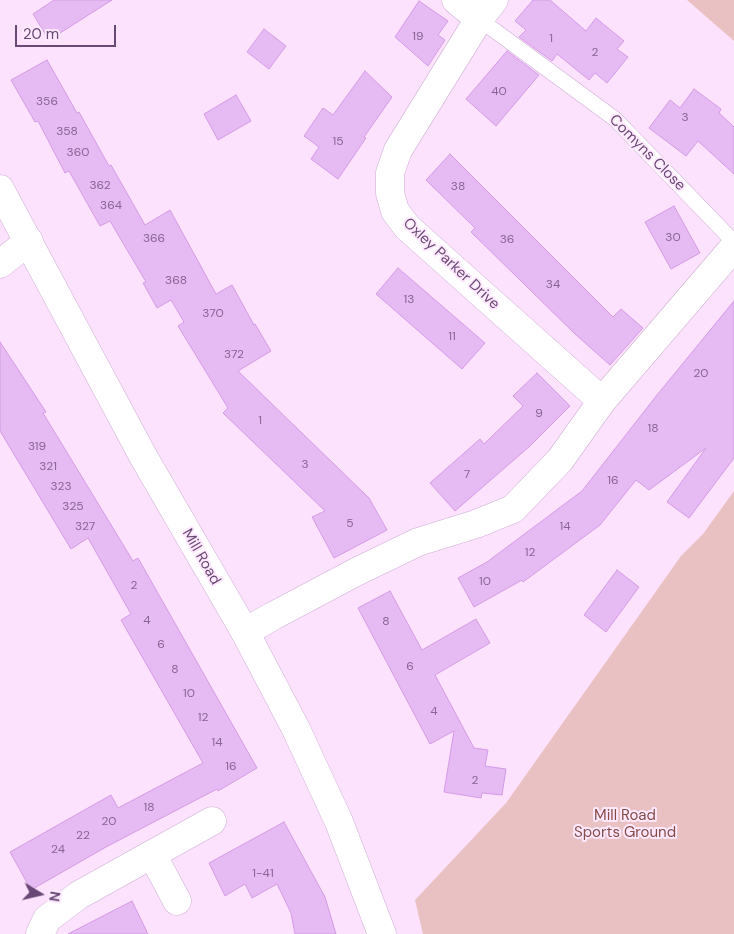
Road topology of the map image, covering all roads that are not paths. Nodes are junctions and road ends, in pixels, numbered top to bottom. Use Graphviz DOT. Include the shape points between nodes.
graph roads {
  1 [pos="456,0"];
  2 [pos="486,9"];
  3 [pos="0,189"];
  4 [pos="29,241"];
  5 [pos="734,242"];
  6 [pos="734,247"];
  7 [pos="0,264"];
  8 [pos="602,401"];
  9 [pos="245,632"];
  10 [pos="212,821"];
  11 [pos="152,854"];
  12 [pos="177,901"];
  13 [pos="40,934"];
  14 [pos="382,934"];
  1 -- 2 [label="street"];
  2 -- 5 [label="lane, Comyns Close" via="615,119"];
  2 -- 8 [label="street, Oxley Parker Drive" via="398,150 390,173 390,193 395,211 407,227"];
  3 -- 4 [label="street, Mill Road"];
  4 -- 7 [label="street"];
  4 -- 9 [label="street, Mill Road" via="143,456"];
  6 -- 8 [label="street"];
  8 -- 9 [label="street" via="560,460 513,509 418,542"];
  9 -- 14 [label="street, Mill Road" via="296,729 339,822"];
  10 -- 11 [label="street"];
  11 -- 12 [label="street"];
  11 -- 13 [label="street" via="79,895 47,919"];
}
